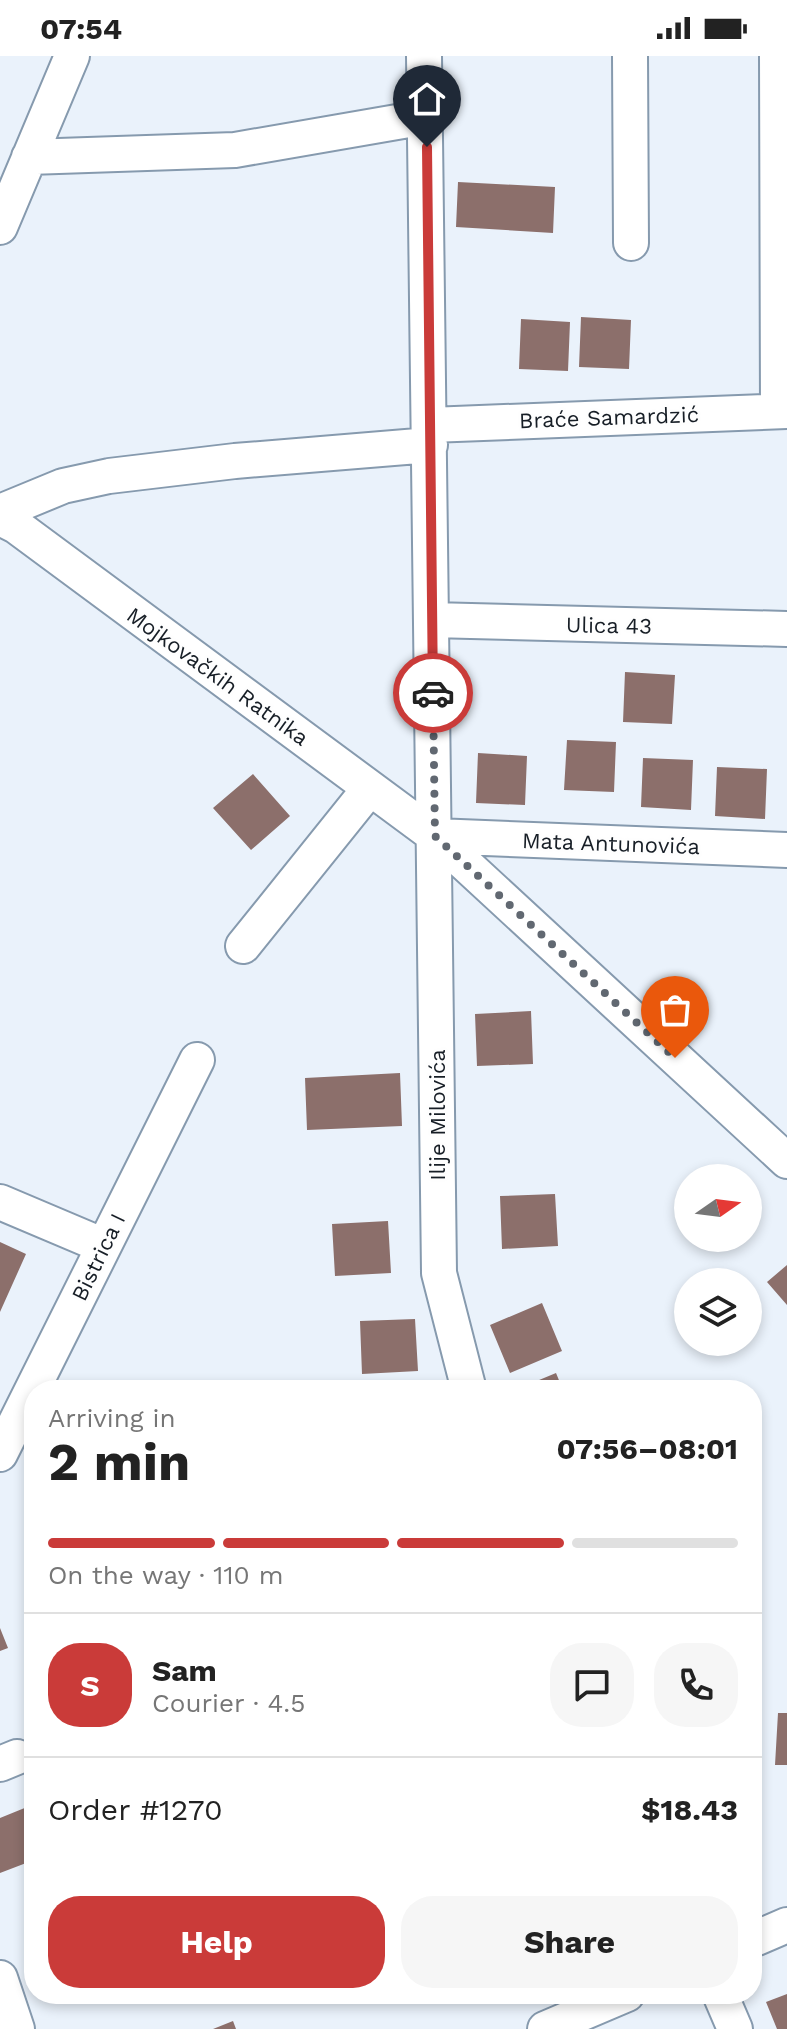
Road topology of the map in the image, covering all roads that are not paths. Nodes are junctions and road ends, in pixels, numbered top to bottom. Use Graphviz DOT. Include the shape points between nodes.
graph roads {
  1 [pos="72,56"];
  2 [pos="424,56"];
  3 [pos="630,56"];
  4 [pos="777,56"];
  5 [pos="426,117"];
  6 [pos="29,157"];
  7 [pos="0,227"];
  8 [pos="631,243"];
  9 [pos="782,411"];
  10 [pos="430,435"];
  11 [pos="0,515"];
  12 [pos="432,620"];
  13 [pos="787,629"];
  14 [pos="370,788"];
  15 [pos="435,836"];
  16 [pos="787,850"];
  17 [pos="243,946"];
  18 [pos="197,1060"];
  19 [pos="787,1161"];
  20 [pos="0,1202"];
  21 [pos="104,1246"];
  22 [pos="37,1380"];
  23 [pos="466,1380"];
  24 [pos="24,1406"];
  25 [pos="0,1454"];
  26 [pos="787,1925"];
  27 [pos="762,1936"];
  28 [pos="0,1978"];
  29 [pos="604,2004"];
  30 [pos="724,2004"];
  31 [pos="17,2029"];
  32 [pos="545,2029"];
  33 [pos="735,2029"];
  1 -- 6 [label="street"];
  2 -- 5 [label="street, Ilije Milovića"];
  3 -- 8 [label="street"];
  4 -- 9 [label="street"];
  5 -- 6 [label="street" via="235,150"];
  5 -- 10 [label="street, Ilije Milovića"];
  6 -- 7 [label="street"];
  9 -- 10 [label="street, Braće Samardzić"];
  10 -- 11 [label="street, Braće Samardzić" via="109,476 63,486"];
  10 -- 12 [label="street, Ilije Milovića"];
  11 -- 14 [label="street, Mojkovačkih Ratnika"];
  12 -- 13 [label="street, Ulica 43"];
  12 -- 15 [label="street, Ilije Milovića"];
  14 -- 15 [label="street, Mojkovačkih Ratnika"];
  14 -- 17 [label="street"];
  15 -- 16 [label="street, Mata Antunovića"];
  15 -- 19 [label="street, Mojkovačkih Ratnika"];
  15 -- 23 [label="street, Ilije Milovića" via="439,1273"];
  18 -- 21 [label="street, Bistrica I"];
  20 -- 21 [label="street"];
  21 -- 22 [label="street, Bistrica I"];
  24 -- 25 [label="street, Bistrica I"];
  26 -- 27 [label="street"];
  28 -- 31 [label="street"];
  29 -- 32 [label="street"];
  30 -- 33 [label="street"];
}
